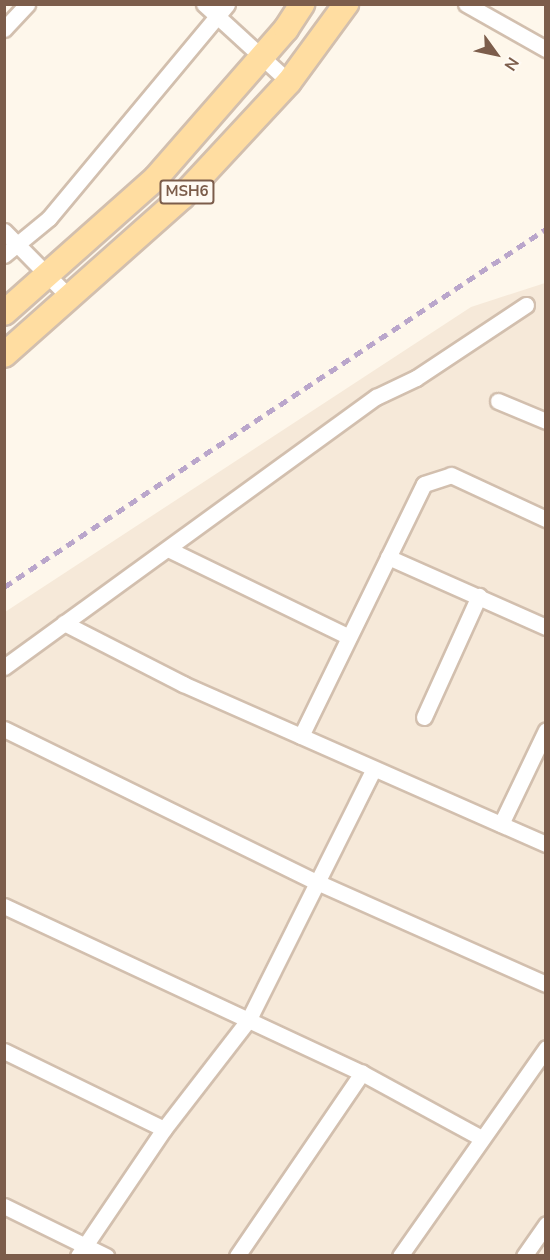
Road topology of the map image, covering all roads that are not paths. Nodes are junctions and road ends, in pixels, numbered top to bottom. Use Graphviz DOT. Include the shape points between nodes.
graph roads {
  1 [pos="27,4"];
  2 [pos="204,4"];
  3 [pos="228,4"];
  4 [pos="302,4"];
  5 [pos="346,4"];
  6 [pos="466,4"];
  7 [pos="218,17"];
  8 [pos="4,28"];
  9 [pos="546,49"];
  10 [pos="261,57"];
  11 [pos="289,82"];
  12 [pos="4,231"];
  13 [pos="18,244"];
  14 [pos="4,255"];
  15 [pos="48,276"];
  16 [pos="70,298"];
  17 [pos="526,305"];
  18 [pos="4,313"];
  19 [pos="4,355"];
  20 [pos="498,401"];
  21 [pos="546,421"];
  22 [pos="546,519"];
  23 [pos="168,549"];
  24 [pos="388,557"];
  25 [pos="479,596"];
  26 [pos="64,623"];
  27 [pos="546,627"];
  28 [pos="349,637"];
  29 [pos="4,667"];
  30 [pos="424,717"];
  31 [pos="4,729"];
  32 [pos="546,730"];
  33 [pos="301,736"];
  34 [pos="373,770"];
  35 [pos="501,824"];
  36 [pos="546,844"];
  37 [pos="320,883"];
  38 [pos="4,906"];
  39 [pos="546,984"];
  40 [pos="249,1019"];
  41 [pos="4,1051"];
  42 [pos="544,1054"];
  43 [pos="362,1073"];
  44 [pos="164,1129"];
  45 [pos="482,1138"];
  46 [pos="4,1206"];
  47 [pos="546,1224"];
  48 [pos="81,1250"];
  49 [pos="106,1256"];
  50 [pos="237,1256"];
  51 [pos="400,1256"];
  52 [pos="524,1256"];
  1 -- 8 [label="street"];
  2 -- 7 [label="street"];
  3 -- 7 [label="street"];
  4 -- 10 [label="main road, MSH6"];
  5 -- 11 [label="main road, MSH6"];
  6 -- 9 [label="street"];
  7 -- 10 [label="street"];
  7 -- 13 [label="street" via="50,218"];
  10 -- 11 [label="street"];
  10 -- 15 [label="main road, MSH6" via="156,178"];
  11 -- 16 [label="main road, MSH6" via="182,197"];
  12 -- 13 [label="street"];
  13 -- 14 [label="street"];
  13 -- 15 [label="street"];
  15 -- 16 [label="street"];
  15 -- 18 [label="main road, MSH6"];
  16 -- 19 [label="main road, MSH6"];
  17 -- 23 [label="street" via="416,378 376,397"];
  20 -- 21 [label="street"];
  22 -- 24 [label="street" via="451,475 436,478 415,497"];
  23 -- 26 [label="street"];
  23 -- 28 [label="street"];
  24 -- 25 [label="street"];
  24 -- 28 [label="street"];
  25 -- 27 [label="street"];
  25 -- 30 [label="street"];
  26 -- 29 [label="street"];
  26 -- 33 [label="street" via="183,684"];
  28 -- 33 [label="street"];
  31 -- 37 [label="street"];
  32 -- 35 [label="street"];
  33 -- 34 [label="street"];
  34 -- 35 [label="street"];
  34 -- 37 [label="street"];
  35 -- 36 [label="street"];
  37 -- 39 [label="street"];
  37 -- 40 [label="street"];
  38 -- 40 [label="street"];
  40 -- 43 [label="street"];
  40 -- 44 [label="street"];
  41 -- 44 [label="street"];
  42 -- 45 [label="street"];
  43 -- 45 [label="street"];
  43 -- 50 [label="street"];
  44 -- 48 [label="street"];
  45 -- 51 [label="street"];
  46 -- 48 [label="street"];
  47 -- 52 [label="street"];
  48 -- 49 [label="street"];
}
